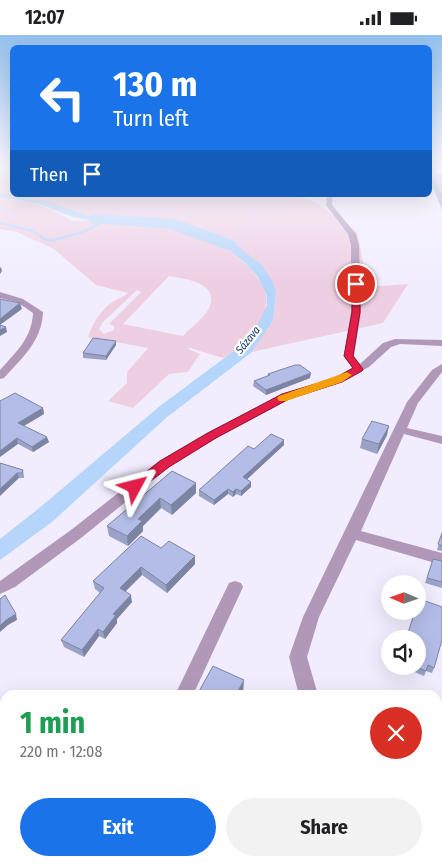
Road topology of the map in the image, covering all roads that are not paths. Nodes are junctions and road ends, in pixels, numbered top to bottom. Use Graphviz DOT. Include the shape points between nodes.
graph roads {
  1 [pos="328,204"];
  2 [pos="0,295"];
  3 [pos="442,343"];
  4 [pos="442,367"];
  5 [pos="358,369"];
  6 [pos="0,376"];
  7 [pos="401,430"];
  8 [pos="442,440"];
  9 [pos="352,535"];
  10 [pos="442,559"];
  11 [pos="235,587"];
  12 [pos="0,588"];
  13 [pos="186,690"];
  14 [pos="306,690"];
  1 -- 5 [label="street" via="352,234 355,245 356,312 349,356"];
  2 -- 6 [label="street" via="29,304 38,312 39,323 35,337"];
  3 -- 5 [label="street" via="399,341 387,345"];
  4 -- 7 [label="street" via="413,402"];
  5 -- 12 [label="street" via="338,380 286,397 164,464 76,534"];
  7 -- 8 [label="street"];
  7 -- 9 [label="street"];
  9 -- 10 [label="street"];
  9 -- 14 [label="street" via="311,617 298,657"];
  11 -- 13 [label="street"];
}
